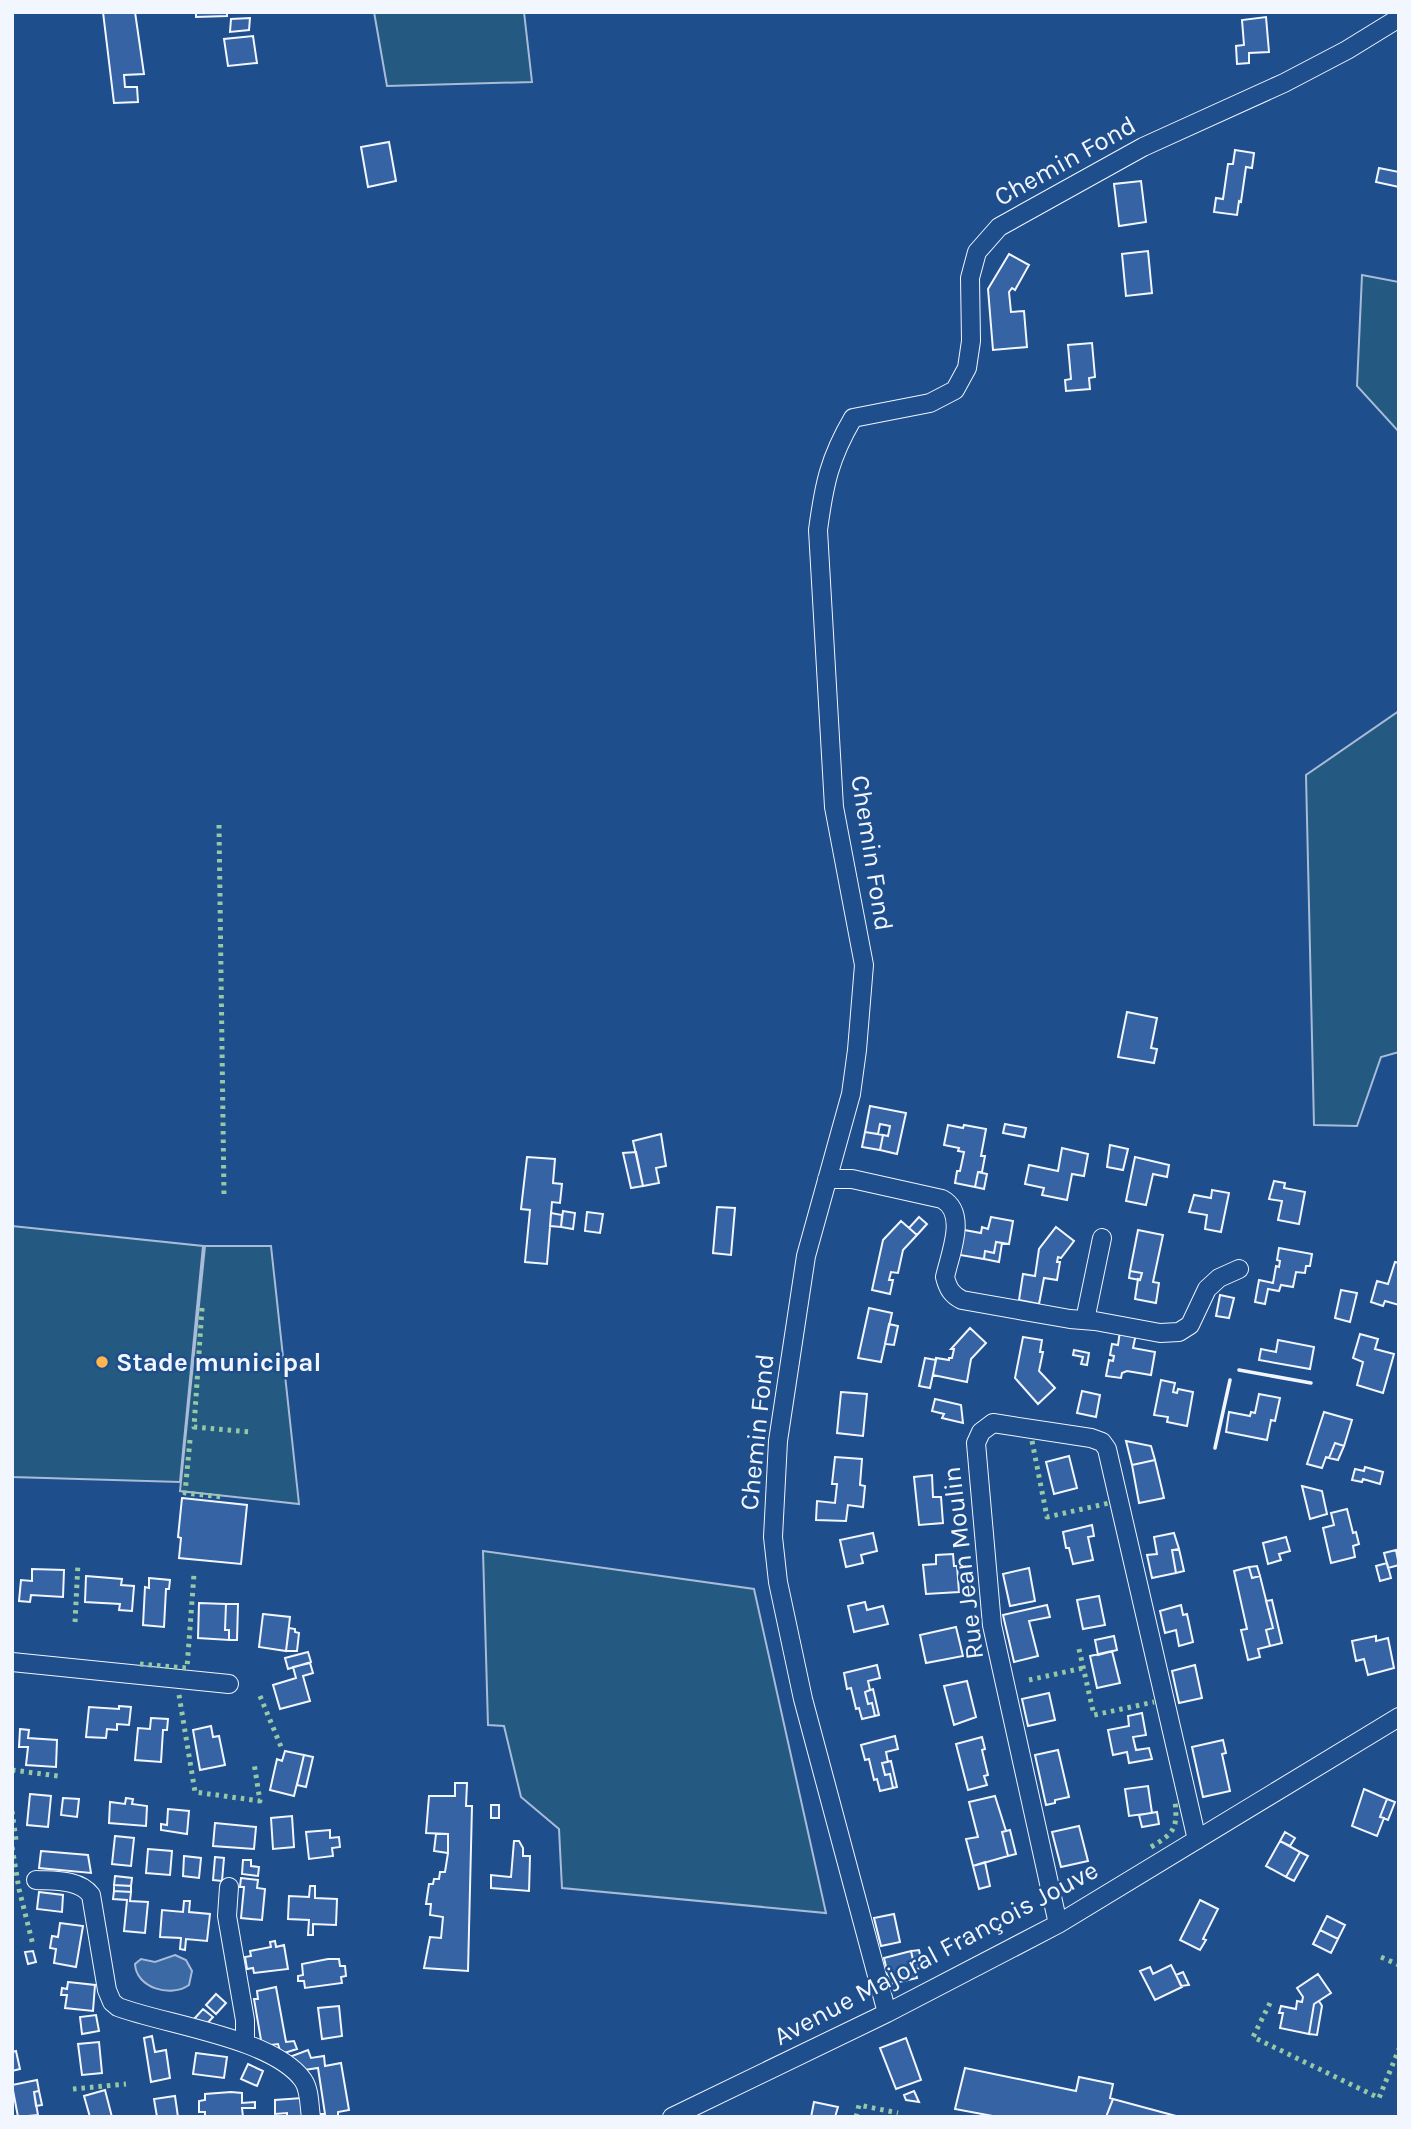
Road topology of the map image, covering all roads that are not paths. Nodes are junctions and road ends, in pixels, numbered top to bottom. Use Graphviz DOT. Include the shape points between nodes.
graph roads {
  1 [pos="1399,18"];
  2 [pos="827,1179"];
  3 [pos="1102,1238"];
  4 [pos="1239,1269"];
  5 [pos="1085,1320"];
  6 [pos="12,1662"];
  7 [pos="229,1684"];
  8 [pos="1399,1717"];
  9 [pos="1197,1840"];
  10 [pos="36,1880"];
  11 [pos="229,1887"];
  12 [pos="1058,1924"];
  13 [pos="887,2013"];
  14 [pos="246,2043"];
  15 [pos="311,2117"];
  16 [pos="672,2117"];
  1 -- 2 [label="street, Chemin Fond" via="1284,83 1143,147 999,227 977,252 970,278 967,368 955,390 930,403 853,418 837,446 824,485 818,530 834,807 864,965 851,1094"];
  2 -- 5 [label="street" via="852,1179 951,1203 957,1223 945,1277 953,1295 962,1300"];
  2 -- 13 [label="street, Chemin Fond" via="806,1256 780,1428 773,1537 803,1699"];
  3 -- 5 [label="street"];
  4 -- 5 [label="street" via="1207,1289 1190,1325 1179,1332 1160,1334"];
  6 -- 7 [label="street"];
  8 -- 9 [label="street, Avenue Majoral François Jouve"];
  9 -- 12 [label="street, Avenue Majoral François Jouve"];
  9 -- 12 [label="street, Rue Jean Moulin" via="1107,1449 1091,1438 993,1423 976,1443 992,1625"];
  10 -- 14 [label="street" via="76,1884 88,1890 107,1990 118,2007"];
  11 -- 14 [label="street" via="227,1916"];
  12 -- 13 [label="street, Avenue Majoral François Jouve"];
  13 -- 16 [label="street, Avenue Majoral François Jouve"];
  14 -- 15 [label="street" via="292,2068 305,2082"];
}
